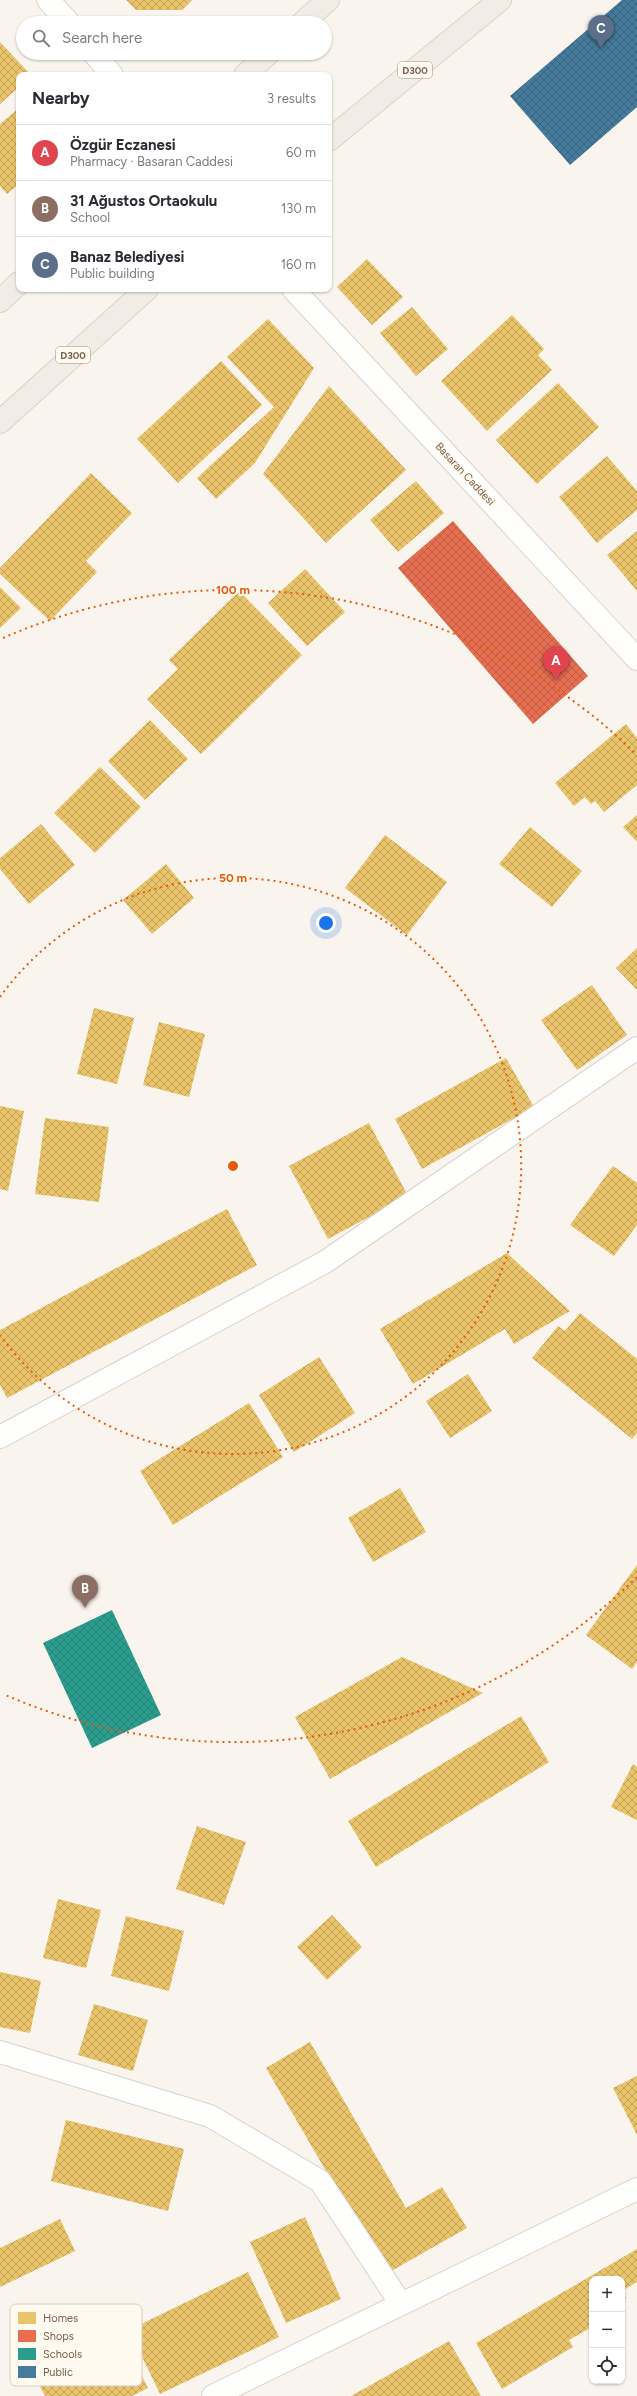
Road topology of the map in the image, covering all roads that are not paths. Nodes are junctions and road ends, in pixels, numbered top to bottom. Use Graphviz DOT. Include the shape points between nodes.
graph roads {
  1 [pos="48,0"];
  2 [pos="328,0"];
  3 [pos="500,0"];
  4 [pos="62,16"];
  5 [pos="310,16"];
  6 [pos="100,60"];
  7 [pos="261,60"];
  8 [pos="110,72"];
  9 [pos="248,72"];
  10 [pos="332,138"];
  11 [pos="16,287"];
  12 [pos="144,292"];
  13 [pos="296,292"];
  14 [pos="0,301"];
  15 [pos="0,422"];
  16 [pos="637,659"];
  17 [pos="637,1048"];
  18 [pos="0,1437"];
  19 [pos="0,2052"];
  20 [pos="637,2189"];
  21 [pos="401,2304"];
  22 [pos="213,2396"];
  1 -- 4 [label="street"];
  2 -- 5 [label="highway"];
  3 -- 10 [label="highway, D300"];
  6 -- 8 [label="street"];
  7 -- 9 [label="highway"];
  11 -- 14 [label="highway"];
  12 -- 15 [label="highway, D300"];
  13 -- 16 [label="street, Basaran Caddesi"];
  17 -- 18 [label="street" via="325,1262"];
  19 -- 21 [label="street" via="210,2116 320,2181"];
  20 -- 21 [label="street"];
  21 -- 22 [label="street"];
}
